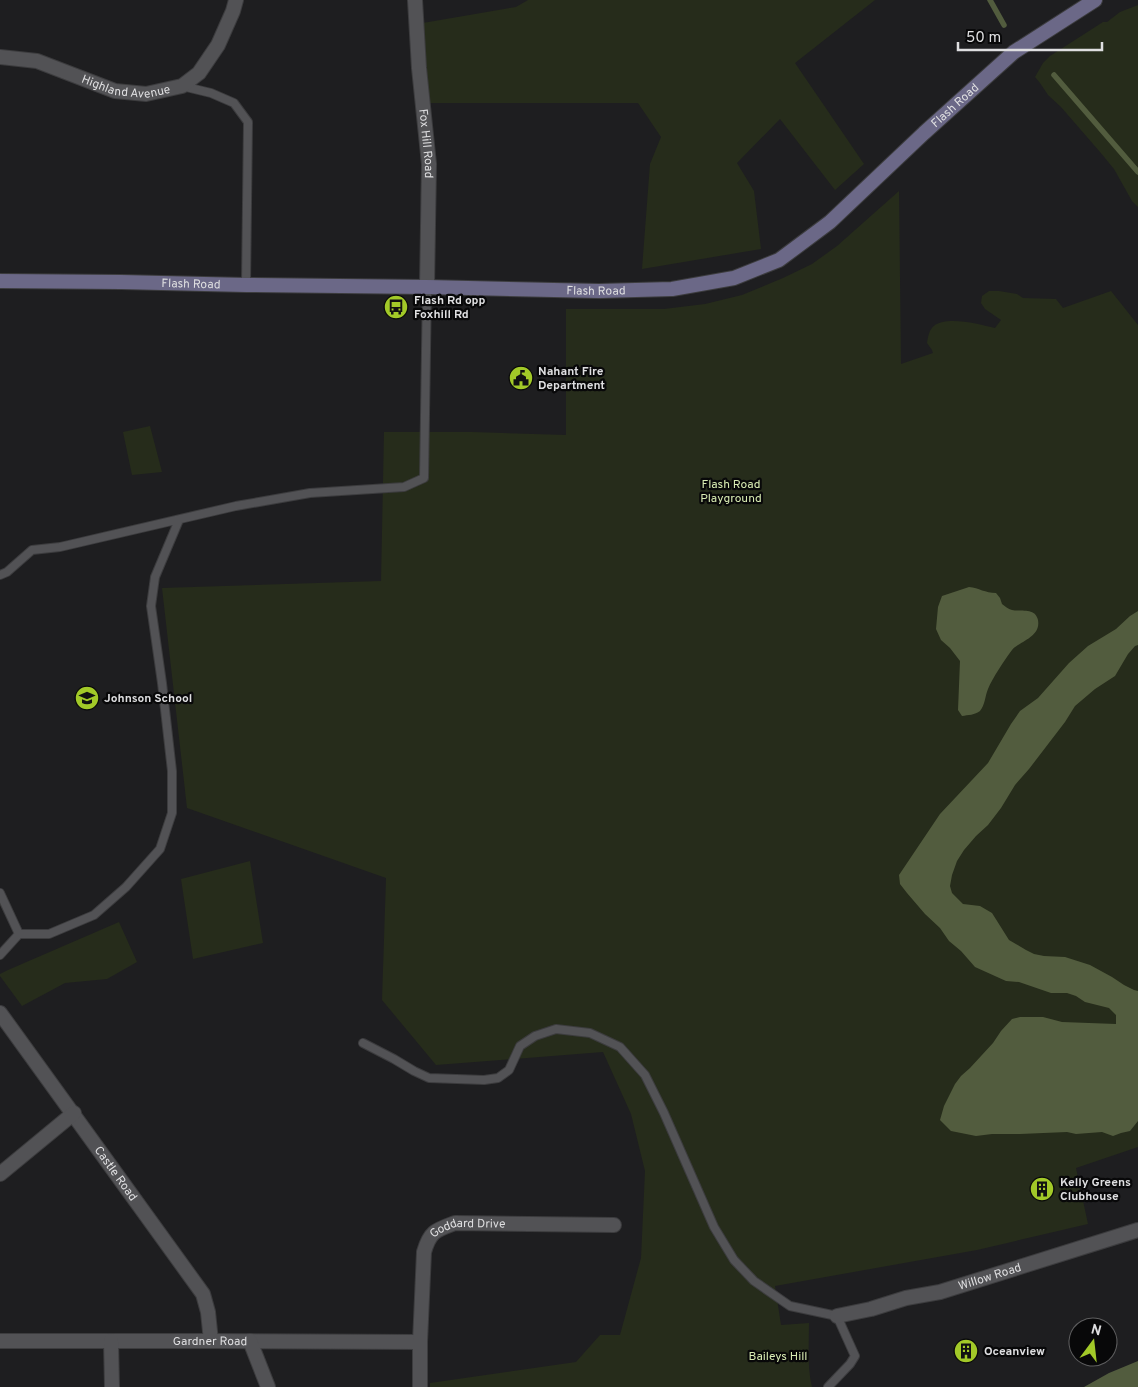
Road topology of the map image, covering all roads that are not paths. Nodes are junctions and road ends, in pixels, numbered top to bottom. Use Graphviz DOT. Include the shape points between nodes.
graph roads {
  1 [pos="236,0"];
  2 [pos="415,0"];
  3 [pos="1095,0"];
  4 [pos="0,56"];
  5 [pos="182,86"];
  6 [pos="0,281"];
  7 [pos="246,285"];
  8 [pos="427,286"];
  9 [pos="179,520"];
  10 [pos="0,575"];
  11 [pos="0,893"];
  12 [pos="19,934"];
  13 [pos="0,955"];
  14 [pos="0,1013"];
  15 [pos="363,1043"];
  16 [pos="74,1113"];
  17 [pos="0,1174"];
  18 [pos="614,1225"];
  19 [pos="1138,1230"];
  20 [pos="837,1316"];
  21 [pos="111,1341"];
  22 [pos="211,1341"];
  23 [pos="250,1341"];
  24 [pos="0,1342"];
  25 [pos="420,1342"];
  26 [pos="112,1387"];
  27 [pos="268,1387"];
  28 [pos="420,1387"];
  29 [pos="828,1387"];
  1 -- 5 [label="street, Highland Avenue" via="218,45 199,73"];
  2 -- 8 [label="street, Fox Hill Road" via="429,164"];
  3 -- 8 [label="main road, Flash Road" via="1014,52 830,222 779,260 734,278 672,289 599,291"];
  4 -- 5 [label="street, Highland Avenue" via="37,61 115,91 146,94"];
  5 -- 7 [label="lane" via="211,92 234,103 248,122"];
  6 -- 7 [label="main road, Flash Road"];
  7 -- 8 [label="main road, Flash Road"];
  8 -- 9 [label="lane" via="424,478 404,487 310,493"];
  9 -- 10 [label="lane" via="60,548 32,550"];
  9 -- 12 [label="lane" via="155,577 151,606 172,771 172,813 160,849 126,887 94,915 49,934"];
  11 -- 12 [label="lane"];
  12 -- 13 [label="lane"];
  14 -- 16 [label="street, Castle Road"];
  15 -- 20 [label="lane" via="429,1078 484,1080 498,1078 509,1070 520,1046 535,1036 556,1029 590,1032 620,1047 645,1075 714,1227 734,1260 754,1281 790,1306"];
  16 -- 17 [label="street"];
  16 -- 22 [label="street, Castle Road" via="203,1294"];
  18 -- 25 [label="street, Goddard Drive" via="455,1223 438,1230 428,1238 424,1252"];
  19 -- 20 [label="street, Willow Road" via="940,1292"];
  20 -- 29 [label="lane" via="854,1356"];
  21 -- 22 [label="street, Gardner Road"];
  21 -- 24 [label="street, Gardner Road"];
  21 -- 26 [label="street"];
  22 -- 23 [label="street, Gardner Road"];
  23 -- 25 [label="street, Gardner Road"];
  23 -- 27 [label="street"];
  25 -- 28 [label="street, Goddard Drive"];
}
